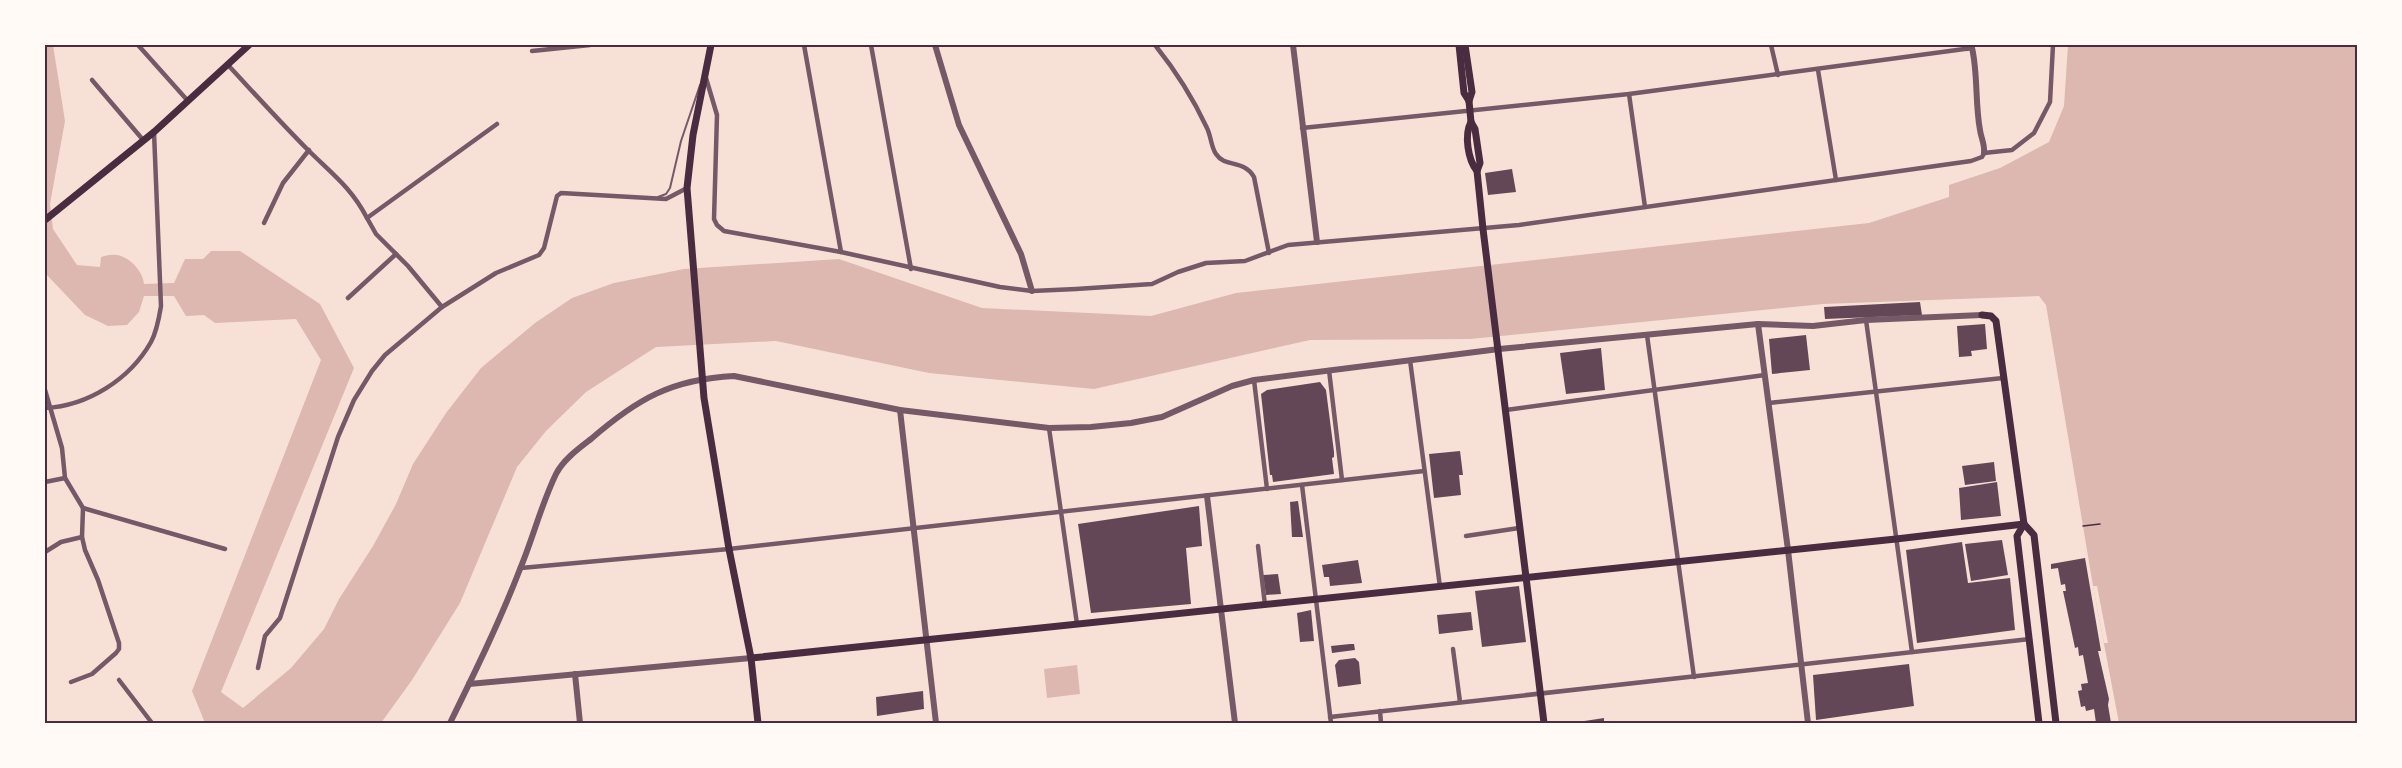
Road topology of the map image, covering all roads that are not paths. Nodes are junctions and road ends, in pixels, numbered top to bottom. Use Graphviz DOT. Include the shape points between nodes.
graph roads {
  1 [pos="138,45"];
  2 [pos="249,45"];
  3 [pos="590,45"];
  4 [pos="711,45"];
  5 [pos="804,45"];
  6 [pos="871,45"];
  7 [pos="935,45"];
  8 [pos="1155,45"];
  9 [pos="1293,45"];
  10 [pos="1460,45"];
  11 [pos="1465,45"];
  12 [pos="1771,45"];
  13 [pos="2053,45"];
  14 [pos="1969,47"];
  15 [pos="532,51"];
  16 [pos="228,65"];
  17 [pos="1818,70"];
  18 [pos="705,75"];
  19 [pos="1778,75"];
  20 [pos="92,80"];
  21 [pos="1629,94"];
  22 [pos="188,101"];
  23 [pos="1469,101"];
  24 [pos="1470,111"];
  25 [pos="497,123"];
  26 [pos="1302,128"];
  27 [pos="154,132"];
  28 [pos="144,141"];
  29 [pos="309,150"];
  30 [pos="1984,153"];
  31 [pos="1836,180"];
  32 [pos="687,188"];
  33 [pos="649,199"];
  34 [pos="1645,207"];
  35 [pos="367,218"];
  36 [pos="45,220"];
  37 [pos="264,223"];
  38 [pos="1483,229"];
  39 [pos="1317,242"];
  40 [pos="841,252"];
  41 [pos="396,254"];
  42 [pos="1269,254"];
  43 [pos="912,269"];
  44 [pos="1032,291"];
  45 [pos="348,298"];
  46 [pos="442,307"];
  47 [pos="1982,315"];
  48 [pos="1866,320"];
  49 [pos="1758,324"];
  50 [pos="1647,335"];
  51 [pos="1498,345"];
  52 [pos="1410,360"];
  53 [pos="1329,370"];
  54 [pos="1765,375"];
  55 [pos="2003,378"];
  56 [pos="1254,380"];
  57 [pos="1654,389"];
  58 [pos="45,390"];
  59 [pos="1876,390"];
  60 [pos="1769,403"];
  61 [pos="48,408"];
  62 [pos="900,410"];
  63 [pos="1506,410"];
  64 [pos="1049,428"];
  65 [pos="1424,471"];
  66 [pos="65,478"];
  67 [pos="1342,480"];
  68 [pos="45,482"];
  69 [pos="1302,485"];
  70 [pos="1268,489"];
  71 [pos="1207,496"];
  72 [pos="83,508"];
  73 [pos="1060,512"];
  74 [pos="2024,524"];
  75 [pos="915,528"];
  76 [pos="1519,528"];
  77 [pos="1466,536"];
  78 [pos="82,537"];
  79 [pos="1896,539"];
  80 [pos="1258,546"];
  81 [pos="225,549"];
  82 [pos="729,549"];
  83 [pos="1788,550"];
  84 [pos="45,552"];
  85 [pos="1678,562"];
  86 [pos="521,568"];
  87 [pos="1525,578"];
  88 [pos="1440,587"];
  89 [pos="1316,599"];
  90 [pos="1265,605"];
  91 [pos="1222,609"];
  92 [pos="1077,624"];
  93 [pos="2046,636"];
  94 [pos="2030,639"];
  95 [pos="927,641"];
  96 [pos="1453,649"];
  97 [pos="1912,652"];
  98 [pos="751,658"];
  99 [pos="1802,665"];
  100 [pos="258,668"];
  101 [pos="575,674"];
  102 [pos="1694,676"];
  103 [pos="119,680"];
  104 [pos="71,682"];
  105 [pos="469,684"];
  106 [pos="1540,693"];
  107 [pos="1460,702"];
  108 [pos="1380,711"];
  109 [pos="1330,717"];
  110 [pos="152,723"];
  111 [pos="450,723"];
  112 [pos="580,723"];
  113 [pos="758,723"];
  114 [pos="936,723"];
  115 [pos="1235,723"];
  116 [pos="1331,723"];
  117 [pos="1381,723"];
  118 [pos="1544,723"];
  119 [pos="1808,723"];
  120 [pos="2039,723"];
  121 [pos="2055,723"];
  1 -- 22 [label="street"];
  2 -- 16 [label="main road"];
  3 -- 15 [label="street"];
  4 -- 18 [label="main road"];
  5 -- 40 [label="street"];
  6 -- 43 [label="street"];
  7 -- 44 [label="street" via="959,125 1021,254"];
  8 -- 42 [label="street" via="1173,68 1208,130 1215,153 1222,161 1246,167 1254,177"];
  9 -- 26 [label="street"];
  10 -- 23 [label="main road" via="1464,93"];
  11 -- 23 [label="main road" via="1472,92"];
  12 -- 19 [label="street"];
  13 -- 30 [label="street" via="2050,102 2034,133 2012,150"];
  14 -- 17 [label="street"];
  14 -- 30 [label="street" via="1975,60"];
  16 -- 22 [label="main road"];
  16 -- 29 [label="street"];
  17 -- 19 [label="street"];
  17 -- 31 [label="street"];
  18 -- 32 [label="main road"];
  18 -- 33 [label="lane" via="684,130 670,188 666,194"];
  18 -- 40 [label="street" via="717,116 713,211 717,225 723,231"];
  19 -- 21 [label="street"];
  20 -- 28 [label="street"];
  21 -- 24 [label="street"];
  21 -- 34 [label="street"];
  22 -- 27 [label="main road"];
  23 -- 24 [label="main road"];
  24 -- 26 [label="street"];
  24 -- 38 [label="main road" via="1480,163 1477,171"];
  25 -- 35 [label="street"];
  26 -- 39 [label="street"];
  27 -- 28 [label="main road"];
  27 -- 61 [label="street" via="161,306 158,324 151,342 114,383 90,397"];
  28 -- 36 [label="main road"];
  29 -- 35 [label="street" via="356,196"];
  29 -- 37 [label="street" via="284,183"];
  30 -- 31 [label="street" via="1971,161"];
  31 -- 34 [label="street"];
  32 -- 33 [label="street" via="671,198"];
  32 -- 82 [label="main road" via="702,388"];
  33 -- 46 [label="street" via="561,193 539,255 496,273"];
  34 -- 38 [label="street"];
  35 -- 41 [label="street" via="376,234"];
  38 -- 39 [label="street"];
  38 -- 51 [label="main road"];
  39 -- 42 [label="street" via="1276,248"];
  40 -- 43 [label="street"];
  41 -- 45 [label="street"];
  41 -- 46 [label="street"];
  42 -- 44 [label="street" via="1245,261 1206,263 1152,284"];
  43 -- 44 [label="street"];
  46 -- 100 [label="street" via="386,355 354,400 314,507 280,618 266,636"];
  47 -- 48 [label="street"];
  47 -- 55 [label="main road" via="1996,321"];
  48 -- 49 [label="street" via="1813,326"];
  48 -- 59 [label="street"];
  49 -- 50 [label="street"];
  49 -- 54 [label="street"];
  50 -- 51 [label="street"];
  50 -- 57 [label="street"];
  51 -- 52 [label="street"];
  51 -- 63 [label="main road"];
  52 -- 53 [label="street"];
  52 -- 65 [label="street"];
  53 -- 56 [label="street"];
  53 -- 67 [label="street"];
  54 -- 57 [label="street"];
  54 -- 60 [label="street"];
  55 -- 59 [label="street"];
  55 -- 74 [label="main road"];
  56 -- 64 [label="street" via="1162,417"];
  56 -- 70 [label="street"];
  57 -- 63 [label="street"];
  57 -- 85 [label="street"];
  58 -- 61 [label="street"];
  59 -- 60 [label="street"];
  59 -- 79 [label="street"];
  60 -- 83 [label="street"];
  61 -- 66 [label="street" via="62,448"];
  62 -- 64 [label="street"];
  62 -- 75 [label="street"];
  62 -- 86 [label="street" via="734,376 711,377 662,390 620,414 557,472"];
  63 -- 76 [label="main road"];
  64 -- 73 [label="street"];
  65 -- 67 [label="street"];
  65 -- 88 [label="street"];
  66 -- 68 [label="street"];
  66 -- 72 [label="street"];
  67 -- 69 [label="street"];
  69 -- 70 [label="street"];
  69 -- 89 [label="street"];
  70 -- 71 [label="street"];
  71 -- 73 [label="street"];
  71 -- 91 [label="street"];
  72 -- 78 [label="street"];
  72 -- 81 [label="street"];
  73 -- 75 [label="street"];
  73 -- 92 [label="street"];
  74 -- 79 [label="main road"];
  74 -- 93 [label="main road" via="2034,535"];
  74 -- 94 [label="main road" via="2017,536"];
  75 -- 82 [label="street"];
  75 -- 95 [label="street"];
  76 -- 77 [label="street"];
  76 -- 87 [label="main road"];
  78 -- 84 [label="street" via="61,542"];
  78 -- 104 [label="street" via="119,649 92,674"];
  79 -- 83 [label="main road"];
  79 -- 97 [label="street"];
  80 -- 90 [label="street"];
  82 -- 86 [label="street"];
  82 -- 98 [label="main road"];
  83 -- 85 [label="main road"];
  83 -- 99 [label="street"];
  85 -- 87 [label="main road"];
  85 -- 102 [label="street"];
  86 -- 105 [label="street"];
  87 -- 88 [label="main road"];
  87 -- 106 [label="main road"];
  88 -- 89 [label="main road"];
  89 -- 90 [label="main road"];
  89 -- 109 [label="street"];
  90 -- 91 [label="main road"];
  91 -- 92 [label="main road"];
  91 -- 115 [label="street"];
  92 -- 95 [label="main road"];
  93 -- 94 [label="main road"];
  93 -- 121 [label="main road"];
  94 -- 97 [label="street"];
  94 -- 120 [label="main road"];
  95 -- 98 [label="main road"];
  95 -- 114 [label="street"];
  96 -- 107 [label="street"];
  97 -- 99 [label="street"];
  98 -- 101 [label="street"];
  98 -- 113 [label="main road"];
  99 -- 102 [label="street"];
  99 -- 119 [label="street"];
  101 -- 105 [label="street"];
  101 -- 112 [label="street"];
  102 -- 106 [label="street"];
  103 -- 110 [label="street"];
  105 -- 111 [label="street"];
  106 -- 107 [label="street"];
  106 -- 118 [label="main road"];
  107 -- 108 [label="street"];
  108 -- 109 [label="street"];
  108 -- 117 [label="street"];
  109 -- 116 [label="street"];
}
